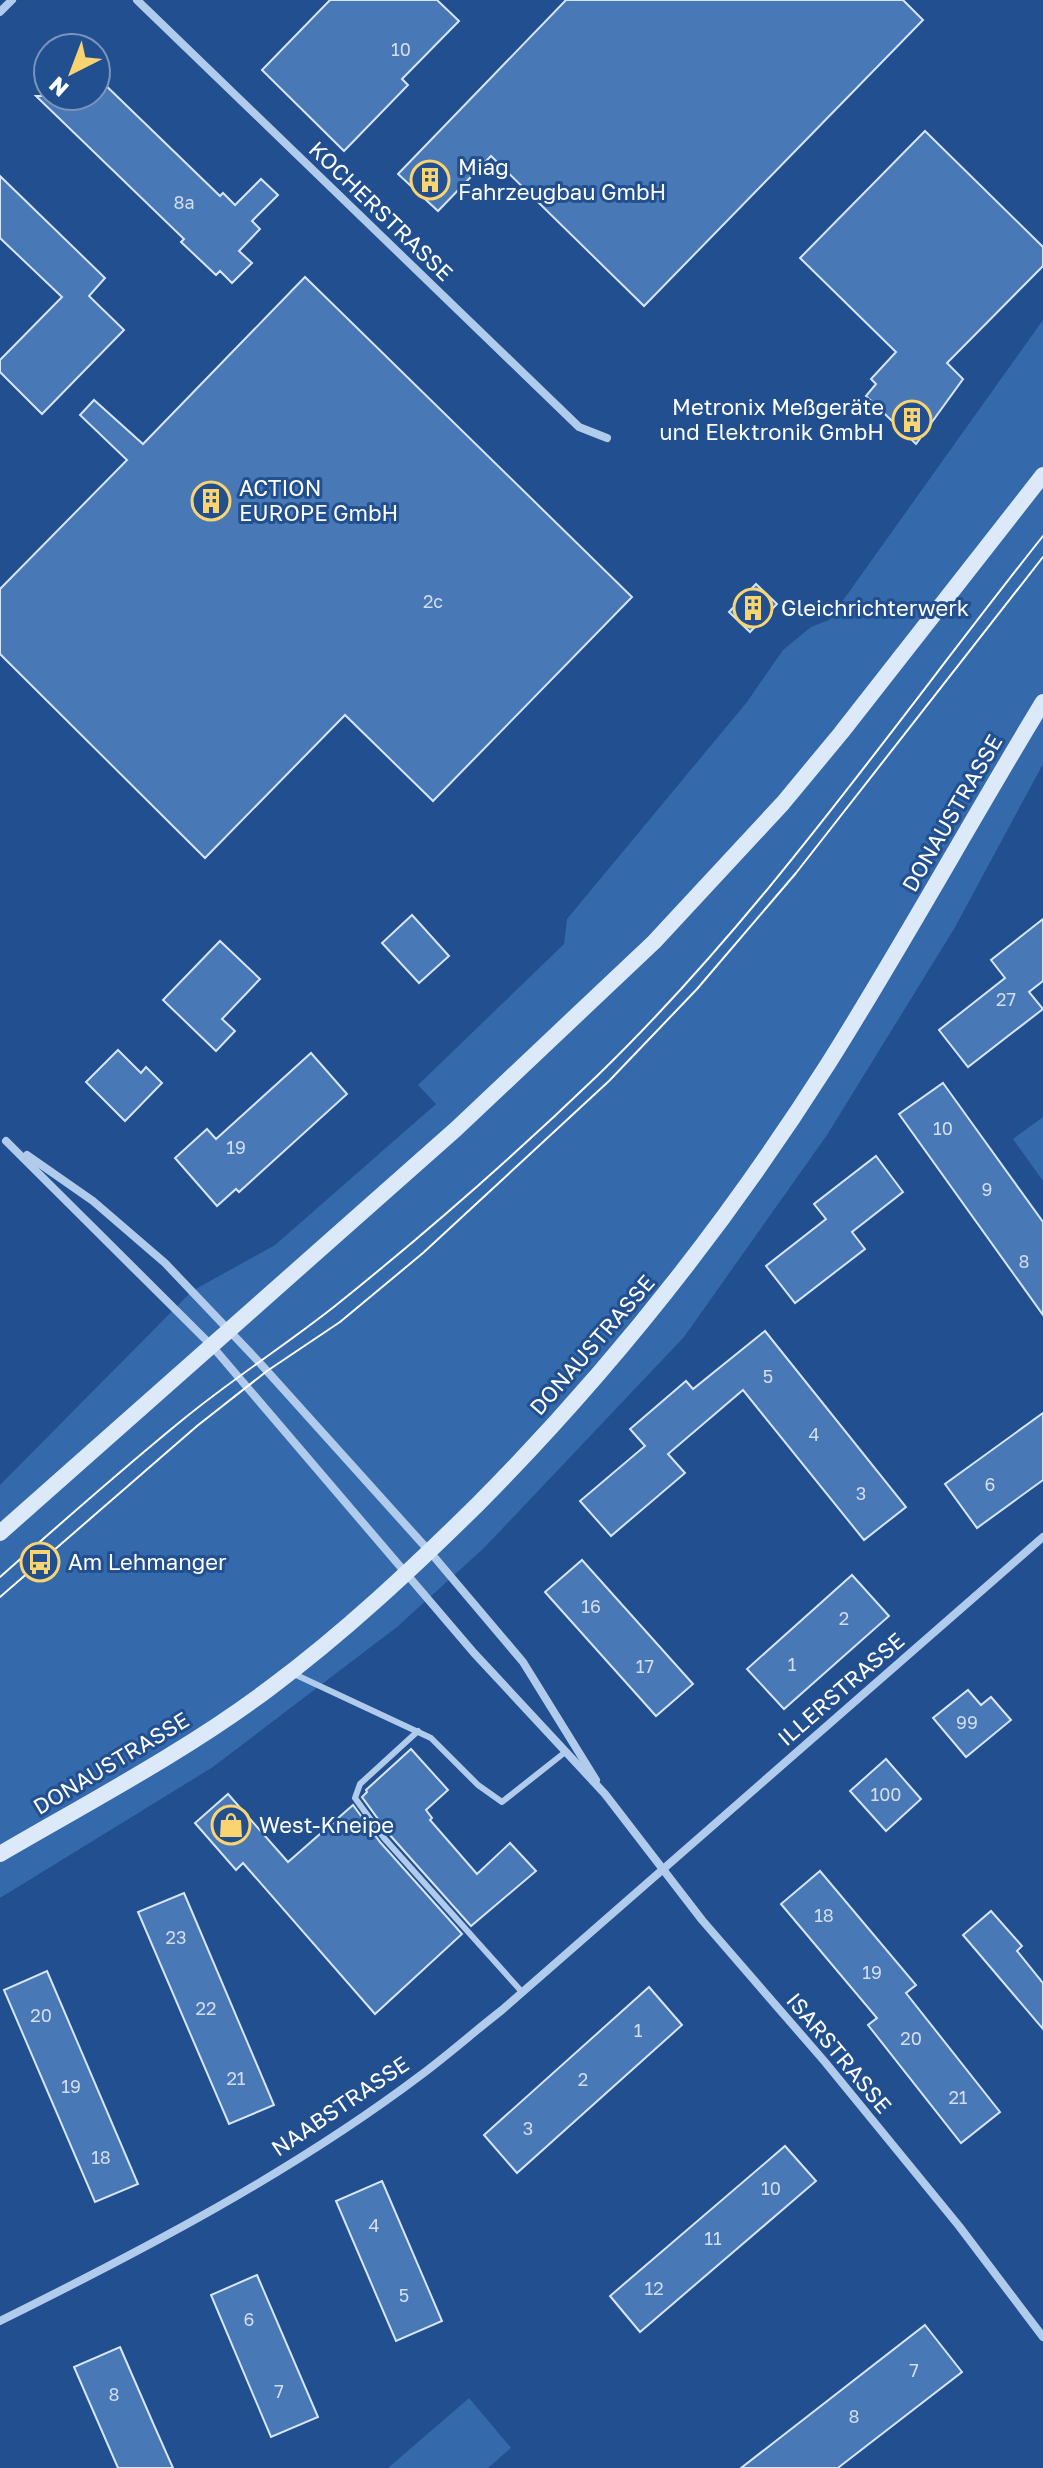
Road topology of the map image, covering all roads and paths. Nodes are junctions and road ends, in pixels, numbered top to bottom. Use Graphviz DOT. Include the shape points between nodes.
graph roads {
  1 [pos="12,0"];
  2 [pos="137,0"];
  3 [pos="0,12"];
  4 [pos="607,438"];
  5 [pos="1043,475"];
  6 [pos="1043,702"];
  7 [pos="3,1139"];
  8 [pos="230,1330"];
  9 [pos="212,1346"];
  10 [pos="0,1533"];
  11 [pos="1043,1537"];
  12 [pos="430,1552"];
  13 [pos="407,1574"];
  14 [pos="290,1672"];
  15 [pos="418,1731"];
  16 [pos="564,1753"];
  17 [pos="605,1794"];
  18 [pos="0,1854"];
  19 [pos="663,1868"];
  20 [pos="522,1992"];
  21 [pos="0,2321"];
  22 [pos="1043,2337"];
  1 -- 3 [label="street"];
  2 -- 4 [label="street, KOCHERSTRASSE" via="579,427"];
  5 -- 8 [label="main road" via="783,803 665,931 456,1129"];
  6 -- 12 [label="main road, DONAUSTRASSE" via="828,1064 735,1203 613,1358"];
  7 -- 8 [label="street" via="93,1201 165,1263"];
  7 -- 9 [label="street"];
  8 -- 9 [label="main road"];
  8 -- 12 [label="street, ISARSTRASSE"];
  9 -- 10 [label="main road"];
  9 -- 13 [label="street, ISARSTRASSE"];
  11 -- 19 [label="street, ILLERSTRASSE"];
  12 -- 13 [label="main road, DONAUSTRASSE"];
  12 -- 17 [label="street, ISARSTRASSE" via="523,1662"];
  13 -- 14 [label="main road, DONAUSTRASSE"];
  13 -- 16 [label="street, ISARSTRASSE"];
  14 -- 15 [label="lane"];
  14 -- 18 [label="main road, DONAUSTRASSE" via="216,1726"];
  15 -- 16 [label="lane" via="502,1802"];
  15 -- 20 [label="lane" via="360,1784 355,1798 384,1838"];
  16 -- 17 [label="street, ISARSTRASSE"];
  17 -- 19 [label="street, ISARSTRASSE"];
  19 -- 20 [label="street, NAABSTRASSE"];
  19 -- 22 [label="street, ISARSTRASSE" via="959,2226"];
  20 -- 21 [label="street, NAABSTRASSE" via="420,2076 319,2144 128,2257"];
}
